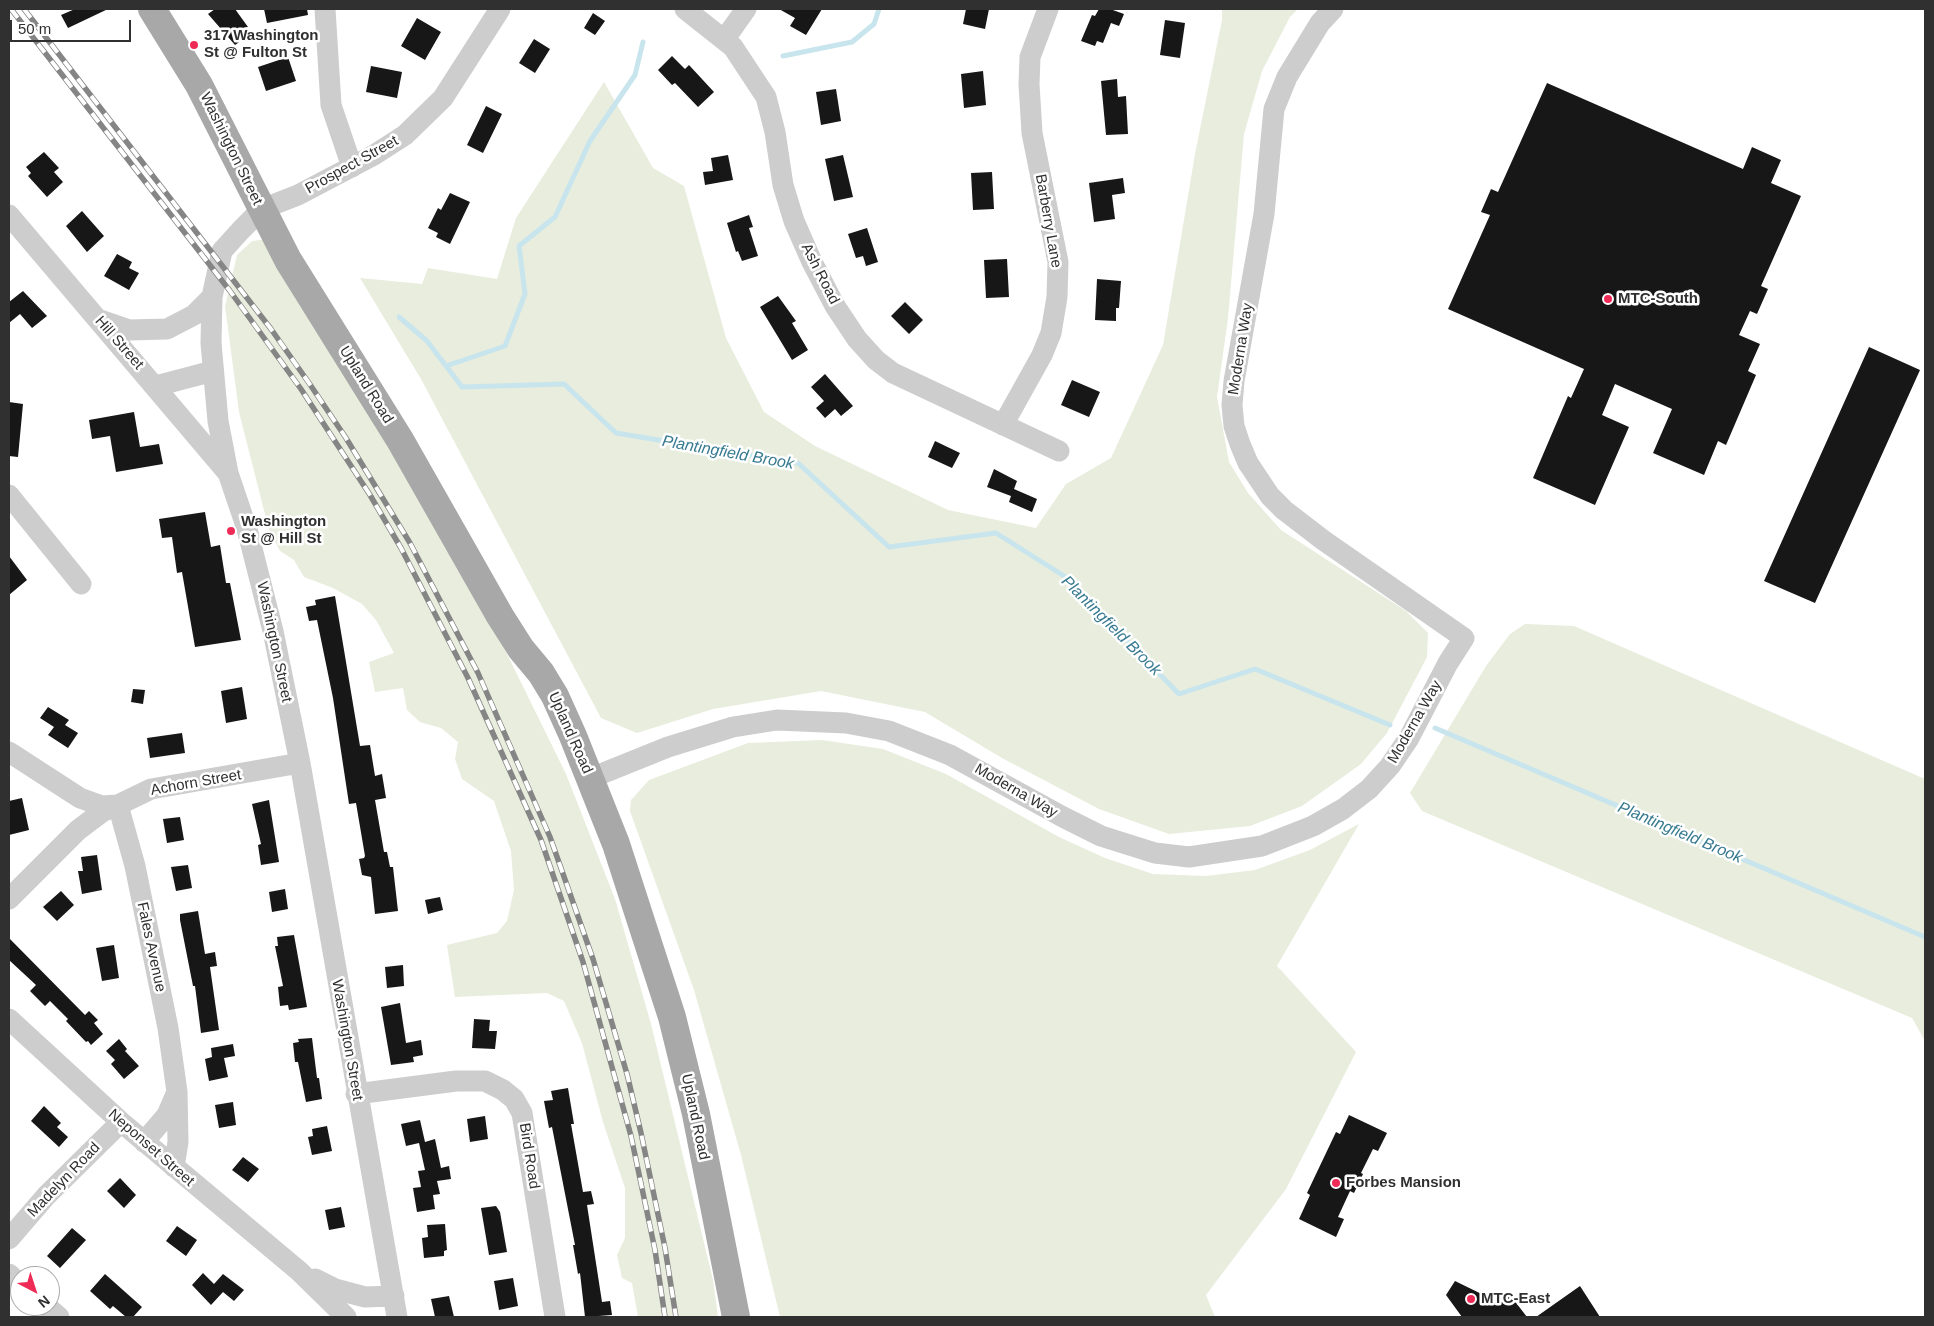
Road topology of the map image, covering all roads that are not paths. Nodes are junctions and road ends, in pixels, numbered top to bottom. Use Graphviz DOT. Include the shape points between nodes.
graph roads {
  1 [pos="152,9"];
  2 [pos="325,9"];
  3 [pos="500,9"];
  4 [pos="686,9"];
  5 [pos="746,9"];
  6 [pos="1048,9"];
  7 [pos="1332,9"];
  8 [pos="724,40"];
  9 [pos="352,167"];
  10 [pos="262,210"];
  11 [pos="9,215"];
  12 [pos="212,297"];
  13 [pos="100,320"];
  14 [pos="213,371"];
  15 [pos="156,386"];
  16 [pos="1002,425"];
  17 [pos="1059,451"];
  18 [pos="228,473"];
  19 [pos="9,495"];
  20 [pos="81,584"];
  21 [pos="9,752"];
  22 [pos="300,764"];
  23 [pos="591,778"];
  24 [pos="118,805"];
  25 [pos="9,898"];
  26 [pos="9,1019"];
  27 [pos="177,1092"];
  28 [pos="356,1094"];
  29 [pos="120,1122"];
  30 [pos="144,1142"];
  31 [pos="174,1167"];
  32 [pos="9,1238"];
  33 [pos="299,1271"];
  34 [pos="393,1311"];
  35 [pos="346,1317"];
  36 [pos="554,1317"];
  37 [pos="736,1317"];
  1 -- 10 [label="main road, Washington Street" via="199,85"];
  2 -- 9 [label="street" via="331,105"];
  3 -- 9 [label="street, Prospect Street" via="454,83 433,110 404,135"];
  4 -- 8 [label="street, Ash Road"];
  5 -- 8 [label="street"];
  6 -- 16 [label="street, Barberry Lane" via="1030,57 1029,84 1032,133 1058,262 1057,297 1051,333 1042,355"];
  7 -- 23 [label="street, Moderna Way" via="1287,77 1274,109 1264,214 1232,405 1234,426 1248,463 1258,481 1284,510 1464,638 1409,738 1385,772 1343,808 1313,826 1278,841 1244,850 1189,856 1155,853 1123,844 1069,820 950,755 889,731 846,723 777,720 733,727 668,747"];
  8 -- 16 [label="street, Ash Road" via="733,47 766,97 783,185 794,221 835,306 857,339 893,373"];
  9 -- 10 [label="street, Prospect Street"];
  10 -- 12 [label="street, Washington Street" via="222,251"];
  10 -- 23 [label="main road, Upland Road" via="288,260 434,496 500,616 555,696"];
  11 -- 13 [label="street, Hill Street"];
  12 -- 13 [label="street" via="194,315 167,329 128,330"];
  12 -- 14 [label="street, Washington Street"];
  13 -- 15 [label="street, Hill Street"];
  14 -- 15 [label="street"];
  14 -- 18 [label="street, Washington Street"];
  15 -- 18 [label="street, Hill Street"];
  16 -- 17 [label="street, Ash Road"];
  18 -- 22 [label="street, Washington Street" via="257,564"];
  19 -- 20 [label="street"];
  21 -- 24 [label="street" via="80,798 102,806"];
  22 -- 24 [label="street, Achorn Street" via="151,790"];
  22 -- 28 [label="street, Washington Street"];
  23 -- 37 [label="main road, Upland Road" via="633,893 672,1017 696,1114"];
  24 -- 25 [label="street, Achorn Street" via="102,812 78,830"];
  24 -- 27 [label="street, Fales Avenue" via="135,866 166,1019"];
  26 -- 29 [label="street, Neponset Street"];
  27 -- 30 [label="street" via="167,1115"];
  27 -- 31 [label="street, Fales Avenue" via="178,1142"];
  28 -- 34 [label="street, Washington Street"];
  28 -- 36 [label="street, Bird Road" via="456,1081 485,1081 514,1100 522,1113"];
  29 -- 30 [label="street, Neponset Street"];
  29 -- 32 [label="street, Madelyn Road"];
  30 -- 31 [label="street, Neponset Street"];
  31 -- 33 [label="street, Neponset Street"];
  33 -- 34 [label="street, Neponset Street"];
  33 -- 35 [label="street, Neponset Street"];
}
